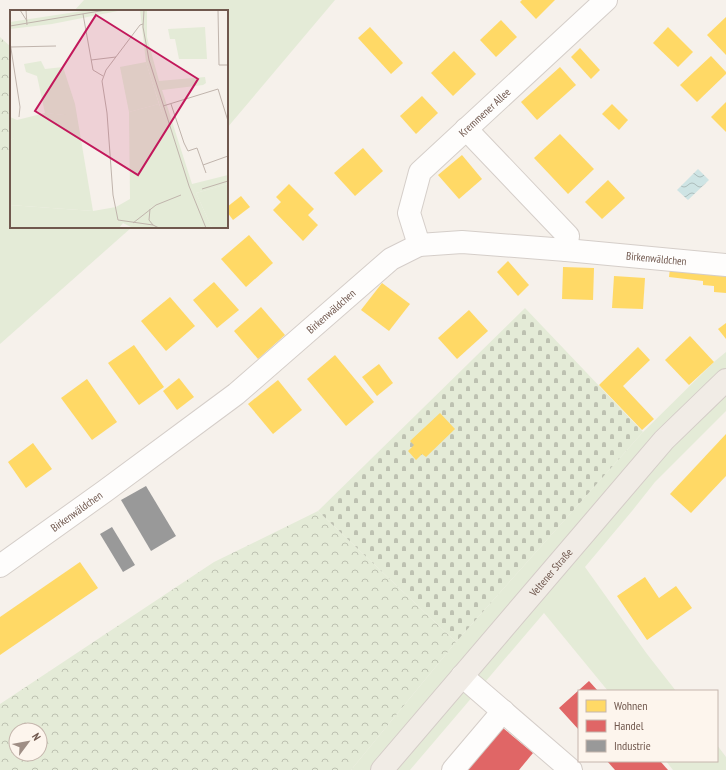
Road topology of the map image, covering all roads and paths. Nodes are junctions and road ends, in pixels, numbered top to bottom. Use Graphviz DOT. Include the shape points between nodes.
graph roads {
  1 [pos="606,0"];
  2 [pos="466,130"];
  3 [pos="419,245"];
  4 [pos="566,250"];
  5 [pos="726,265"];
  6 [pos="726,380"];
  7 [pos="0,566"];
  8 [pos="462,676"];
  9 [pos="503,711"];
  10 [pos="382,770"];
  11 [pos="453,770"];
  12 [pos="571,770"];
  1 -- 2 [label="street, Kremmener Allee"];
  2 -- 3 [label="street, Kremmener Allee" via="420,172 409,213"];
  2 -- 4 [label="street" via="568,236"];
  3 -- 4 [label="street, Birkenwäldchen" via="462,242"];
  3 -- 7 [label="street, Birkenwäldchen" via="391,259 236,394"];
  4 -- 5 [label="street, Birkenwäldchen"];
  6 -- 8 [label="main road, Veltener Straße" via="664,440"];
  8 -- 9 [label="street"];
  8 -- 10 [label="main road, Veltener Straße"];
  9 -- 11 [label="street"];
  9 -- 12 [label="street"];
}
